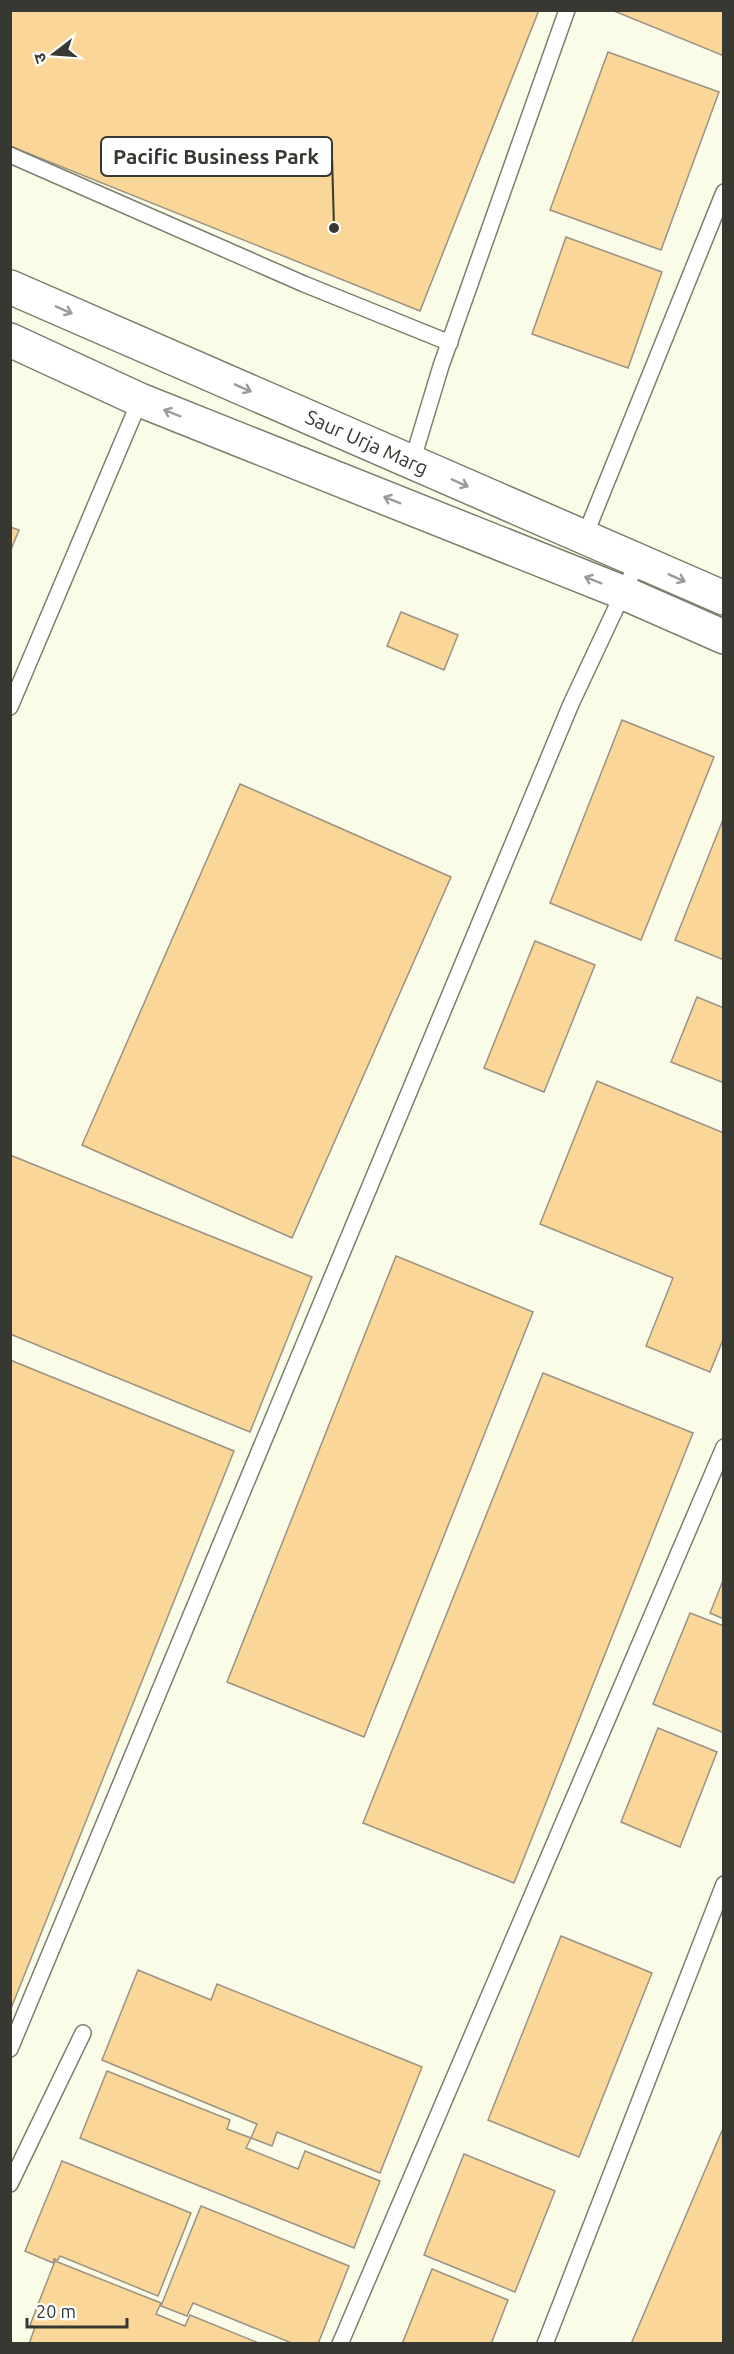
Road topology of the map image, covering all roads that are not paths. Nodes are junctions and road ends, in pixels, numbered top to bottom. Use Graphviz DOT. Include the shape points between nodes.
graph roads {
  1 [pos="567,10"];
  2 [pos="10,155"];
  3 [pos="723,192"];
  4 [pos="10,287"];
  5 [pos="10,340"];
  6 [pos="450,343"];
  7 [pos="140,400"];
  8 [pos="375,446"];
  9 [pos="412,462"];
  10 [pos="358,487"];
  11 [pos="584,538"];
  12 [pos="638,561"];
  13 [pos="624,593"];
  14 [pos="723,598"];
  15 [pos="723,637"];
  16 [pos="10,707"];
  17 [pos="723,1447"];
  18 [pos="723,1884"];
  19 [pos="83,2033"];
  20 [pos="10,2049"];
  21 [pos="10,2184"];
  22 [pos="340,2343"];
  23 [pos="545,2343"];
  1 -- 6 [label="lane"];
  2 -- 6 [label="lane" via="304,284"];
  3 -- 11 [label="lane"];
  4 -- 8 [label="street, Saur Urja Marg, one-way"];
  5 -- 7 [label="street"];
  6 -- 9 [label="lane"];
  10 -- 7 [label="street, one-way"];
  7 -- 16 [label="lane"];
  8 -- 9 [label="street, Saur Urja Marg"];
  8 -- 10 [label="street"];
  9 -- 11 [label="street, Saur Urja Marg, one-way"];
  13 -- 10 [label="street, one-way"];
  11 -- 12 [label="street, Saur Urja Marg"];
  12 -- 13 [label="lane"];
  12 -- 14 [label="street, Saur Urja Marg, one-way"];
  13 -- 15 [label="street"];
  13 -- 20 [label="lane" via="562,726"];
  17 -- 22 [label="lane"];
  18 -- 23 [label="lane"];
  19 -- 21 [label="lane"];
}
